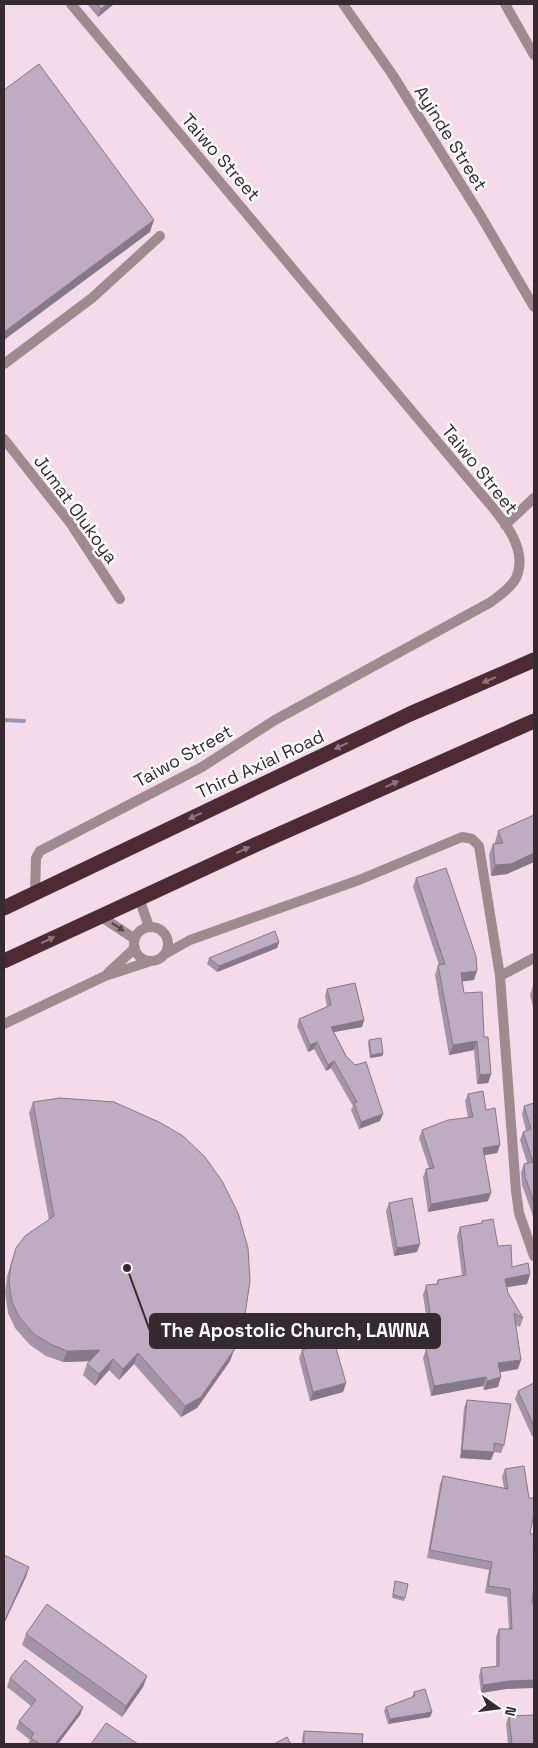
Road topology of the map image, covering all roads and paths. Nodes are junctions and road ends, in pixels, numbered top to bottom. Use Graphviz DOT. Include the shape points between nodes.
graph roads {
  1 [pos="71,4"];
  2 [pos="343,4"];
  3 [pos="505,4"];
  4 [pos="534,55"];
  5 [pos="160,236"];
  6 [pos="534,306"];
  7 [pos="4,364"];
  8 [pos="4,440"];
  9 [pos="534,498"];
  10 [pos="506,526"];
  11 [pos="120,599"];
  12 [pos="534,660"];
  13 [pos="534,722"];
  14 [pos="35,893"];
  15 [pos="139,898"];
  16 [pos="4,908"];
  17 [pos="100,916"];
  18 [pos="149,927"];
  19 [pos="167,936"];
  20 [pos="190,940"];
  21 [pos="135,943"];
  22 [pos="166,954"];
  23 [pos="534,958"];
  24 [pos="4,961"];
  25 [pos="151,961"];
  26 [pos="106,976"];
  27 [pos="500,976"];
  28 [pos="4,1024"];
  29 [pos="534,1256"];
  1 -- 10 [label="street, Taiwo Street"];
  2 -- 6 [label="street, Ayinde Street" via="392,74"];
  3 -- 4 [label="street"];
  5 -- 7 [label="street" via="92,298"];
  8 -- 11 [label="street, Jumat Olukoya" via="71,524"];
  9 -- 10 [label="street"];
  10 -- 14 [label="street, Taiwo Street" via="518,546 519,563 516,578 491,602 275,720 202,767 40,851 36,858"];
  12 -- 14 [label="highway, Third Axial Road, one-way" via="401,718"];
  15 -- 13 [label="highway, one-way"];
  14 -- 16 [label="highway, Third Axial Road"];
  15 -- 17 [label="highway"];
  15 -- 18 [label="street"];
  17 -- 21 [label="street, one-way"];
  24 -- 17 [label="highway, one-way"];
  18 -- 19 [label="street" via="162,930"];
  18 -- 21 [label="street" via="138,933"];
  19 -- 20 [label="street"];
  19 -- 22 [label="street"];
  20 -- 22 [label="street"];
  20 -- 27 [label="street" via="359,880 462,837 472,839 479,846"];
  21 -- 25 [label="street" via="142,959"];
  21 -- 26 [label="street"];
  22 -- 25 [label="street"];
  23 -- 27 [label="street"];
  25 -- 26 [label="street"];
  26 -- 28 [label="street"];
  27 -- 29 [label="street" via="516,1191 519,1213"];
}
